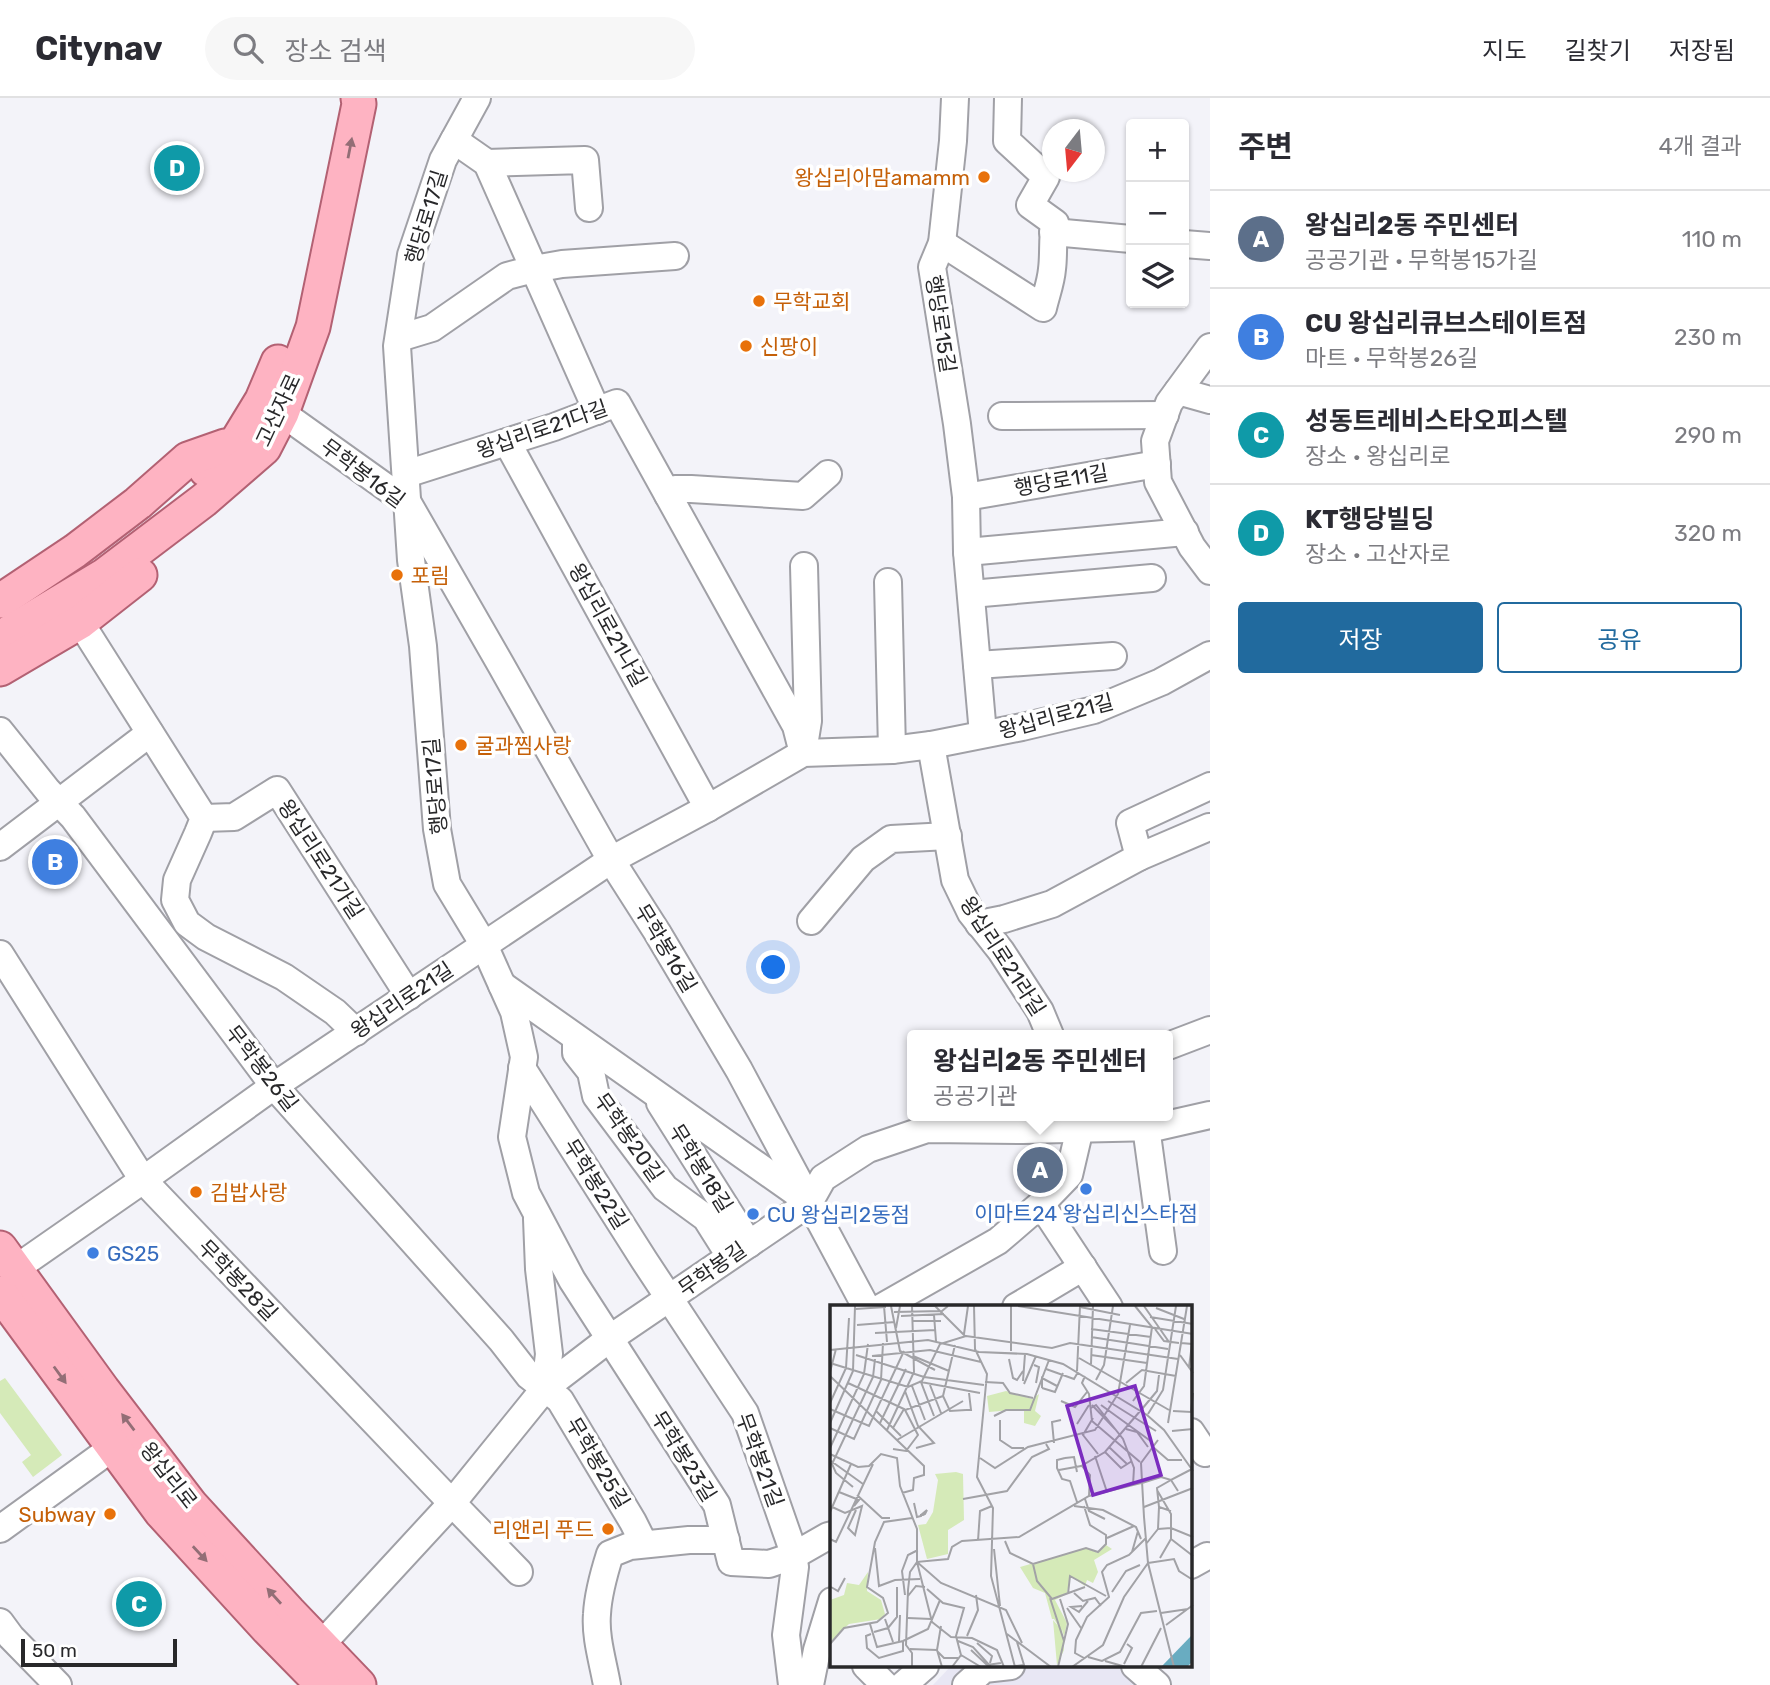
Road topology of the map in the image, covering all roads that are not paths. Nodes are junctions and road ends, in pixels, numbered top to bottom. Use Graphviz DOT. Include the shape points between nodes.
graph roads {
  1 [pos="338,98"];
  2 [pos="358,98"];
  3 [pos="477,98"];
  4 [pos="955,98"];
  5 [pos="1009,98"];
  6 [pos="454,140"];
  7 [pos="487,163"];
  8 [pos="589,208"];
  9 [pos="1053,232"];
  10 [pos="1126,239"];
  11 [pos="942,243"];
  12 [pos="1189,244"];
  13 [pos="1210,246"];
  14 [pos="674,256"];
  15 [pos="534,269"];
  16 [pos="399,338"];
  17 [pos="1210,347"];
  18 [pos="1178,391"];
  19 [pos="1210,400"];
  20 [pos="597,411"];
  21 [pos="282,413"];
  22 [pos="1165,415"];
  23 [pos="1002,416"];
  24 [pos="506,442"];
  25 [pos="251,445"];
  26 [pos="1157,464"];
  27 [pos="406,474"];
  28 [pos="828,474"];
  29 [pos="668,495"];
  30 [pos="966,497"];
  31 [pos="408,503"];
  32 [pos="1185,532"];
  33 [pos="967,552"];
  34 [pos="804,566"];
  35 [pos="1210,571"];
  36 [pos="1152,578"];
  37 [pos="888,582"];
  38 [pos="971,594"];
  39 [pos="0,601"];
  40 [pos="0,615"];
  41 [pos="80,622"];
  42 [pos="0,638"];
  43 [pos="1210,655"];
  44 [pos="1113,656"];
  45 [pos="977,665"];
  46 [pos="0,669"];
  47 [pos="0,731"];
  48 [pos="150,733"];
  49 [pos="983,734"];
  50 [pos="931,745"];
  51 [pos="892,750"];
  52 [pos="803,753"];
  53 [pos="1210,786"];
  54 [pos="59,803"];
  55 [pos="708,808"];
  56 [pos="204,818"];
  57 [pos="1209,827"];
  58 [pos="948,836"];
  59 [pos="0,847"];
  60 [pos="1139,857"];
  61 [pos="611,860"];
  62 [pos="811,921"];
  63 [pos="979,924"];
  64 [pos="484,944"];
  65 [pos="0,954"];
  66 [pos="502,985"];
  67 [pos="409,996"];
  68 [pos="1048,1030"];
  69 [pos="1210,1030"];
  70 [pos="356,1032"];
  71 [pos="576,1037"];
  72 [pos="1173,1043"];
  73 [pos="522,1068"];
  74 [pos="274,1086"];
  75 [pos="653,1092"];
  76 [pos="1210,1115"];
  77 [pos="1080,1122"];
  78 [pos="1146,1127"];
  79 [pos="143,1180"];
  80 [pos="809,1203"];
  81 [pos="1041,1204"];
  82 [pos="537,1212"];
  83 [pos="739,1250"];
  84 [pos="1163,1251"];
  85 [pos="1083,1267"];
  86 [pos="5,1270"];
  87 [pos="670,1298"];
  88 [pos="865,1305"];
  89 [pos="886,1305"];
  90 [pos="1019,1305"];
  91 [pos="1108,1305"];
  92 [pos="610,1339"];
  93 [pos="545,1388"];
  94 [pos="112,1448"];
  95 [pos="452,1503"];
  96 [pos="0,1529"];
  97 [pos="830,1536"];
  98 [pos="726,1539"];
  99 [pos="644,1544"];
  100 [pos="793,1556"];
  101 [pos="519,1572"];
  102 [pos="830,1615"];
  103 [pos="0,1622"];
  104 [pos="827,1636"];
  105 [pos="320,1646"];
  106 [pos="868,1668"];
  107 [pos="923,1668"];
  108 [pos="993,1668"];
  109 [pos="1137,1668"];
  110 [pos="58,1685"];
  111 [pos="323,1685"];
  112 [pos="359,1685"];
  113 [pos="607,1685"];
  114 [pos="792,1685"];
  115 [pos="810,1685"];
  116 [pos="885,1685"];
  117 [pos="903,1685"];
  118 [pos="966,1685"];
  119 [pos="1157,1685"];
  1 -- 25 [label="main road, 고산자로" via="296,318 262,400"];
  21 -- 2 [label="main road, 고산자로, one-way" via="313,327"];
  3 -- 6 [label="street, 행당로17길"];
  4 -- 11 [label="street, 행당로15길"];
  5 -- 9 [label="street" via="1007,141 1046,177 1030,205 1055,223"];
  6 -- 7 [label="street, 행당로17길"];
  6 -- 16 [label="street, 행당로17길" via="411,255"];
  7 -- 8 [label="street" via="584,160"];
  7 -- 15 [label="street"];
  9 -- 10 [label="street"];
  9 -- 11 [label="street" via="1052,274 1043,308"];
  11 -- 30 [label="street, 행당로15길" via="932,267"];
  12 -- 13 [label="street"];
  14 -- 15 [label="street"];
  15 -- 16 [label="street" via="507,276 432,328"];
  15 -- 20 [label="street"];
  16 -- 27 [label="street, 행당로17길"];
  17 -- 18 [label="street"];
  18 -- 19 [label="street"];
  18 -- 22 [label="street"];
  20 -- 24 [label="street, 왕십리로21다길"];
  20 -- 29 [label="street, 왕십리로21다길" via="617,403"];
  21 -- 25 [label="main road, 고산자로"];
  21 -- 31 [label="street, 무학봉16길"];
  22 -- 23 [label="street"];
  22 -- 26 [label="street" via="1155,441"];
  24 -- 27 [label="street, 왕십리로21다길"];
  24 -- 55 [label="street, 왕십리로21나길"];
  25 -- 39 [label="main road" via="188,459 75,551"];
  25 -- 40 [label="main road, 고산자로" via="94,559"];
  25 -- 41 [label="main road" via="227,504"];
  25 -- 42 [label="main road, 고산자로" via="204,500 105,575"];
  26 -- 30 [label="street, 행당로11길"];
  26 -- 32 [label="street" via="1158,482"];
  27 -- 31 [label="street, 행당로17길"];
  28 -- 29 [label="street" via="803,496 691,489 675,489"];
  29 -- 52 [label="street, 왕십리로21다길" via="796,726"];
  30 -- 33 [label="street, 행당로15길"];
  31 -- 61 [label="street, 무학봉16길"];
  31 -- 64 [label="street, 행당로17길" via="437,829 447,884"];
  32 -- 33 [label="street"];
  32 -- 35 [label="street"];
  33 -- 38 [label="street, 행당로15길"];
  34 -- 52 [label="street" via="808,721"];
  36 -- 38 [label="street"];
  37 -- 51 [label="street"];
  38 -- 45 [label="street, 행당로15길"];
  41 -- 46 [label="main road"];
  41 -- 48 [label="street"];
  43 -- 49 [label="street, 왕십리로21길" via="1094,710"];
  44 -- 45 [label="street"];
  45 -- 49 [label="street, 행당로15길"];
  47 -- 54 [label="street, 무학봉26길"];
  48 -- 54 [label="street"];
  48 -- 56 [label="street"];
  49 -- 50 [label="street, 왕십리로21길"];
  50 -- 51 [label="street, 왕십리로21길"];
  50 -- 58 [label="street, 왕십리로21라길"];
  51 -- 52 [label="street, 왕십리로21길"];
  52 -- 55 [label="street, 왕십리로21길"];
  53 -- 60 [label="street" via="1130,822"];
  54 -- 59 [label="street"];
  54 -- 74 [label="street, 무학봉26길"];
  55 -- 61 [label="street, 왕십리로21길"];
  56 -- 67 [label="street, 왕십리로21가길" via="234,817 277,790"];
  56 -- 70 [label="street" via="177,880 175,900 187,923 284,977"];
  57 -- 60 [label="street"];
  58 -- 62 [label="street" via="891,839 863,859"];
  58 -- 63 [label="street, 왕십리로21라길" via="955,880"];
  60 -- 63 [label="street" via="1052,904"];
  61 -- 64 [label="street, 왕십리로21길"];
  61 -- 80 [label="street, 무학봉16길" via="739,1070"];
  63 -- 68 [label="street, 왕십리로21라길" via="1002,951"];
  64 -- 66 [label="street, 행당로17길"];
  64 -- 67 [label="street, 왕십리로21길"];
  65 -- 79 [label="street, 무학봉28길"];
  66 -- 71 [label="street"];
  66 -- 73 [label="street, 행당로17길" via="514,1012 524,1057"];
  67 -- 70 [label="street, 왕십리로21길"];
  69 -- 72 [label="street"];
  70 -- 74 [label="street, 왕십리로21길"];
  71 -- 75 [label="street"];
  71 -- 83 [label="street, 무학봉20길" via="576,1052 591,1072 596,1096 664,1188 706,1218"];
  73 -- 82 [label="street, 행당로17길" via="512,1137 526,1193"];
  73 -- 87 [label="street, 무학봉22길"];
  74 -- 79 [label="street, 왕십리로21길"];
  74 -- 93 [label="street, 무학봉26길" via="529,1376"];
  75 -- 80 [label="street"];
  75 -- 83 [label="street, 무학봉18길"];
  76 -- 78 [label="street, 무학봉길"];
  77 -- 78 [label="street, 무학봉길"];
  77 -- 80 [label="street, 무학봉길" via="927,1129 868,1149 823,1178"];
  77 -- 81 [label="street" via="1069,1175"];
  78 -- 84 [label="street"];
  79 -- 86 [label="street, 왕십리로21길"];
  79 -- 95 [label="street, 무학봉28길"];
  80 -- 83 [label="street, 무학봉길"];
  80 -- 88 [label="street, 무학봉16길"];
  81 -- 85 [label="street"];
  81 -- 89 [label="street" via="998,1241"];
  82 -- 92 [label="street, 행당로17길" via="572,1280"];
  82 -- 93 [label="street, 행당로17길" via="549,1354"];
  83 -- 87 [label="street, 무학봉길"];
  85 -- 90 [label="street"];
  85 -- 91 [label="street"];
  86 -- 94 [label="main road, 왕십리로, one-way"];
  105 -- 86 [label="main road, 왕십리로, one-way" via="191,1505"];
  87 -- 92 [label="street, 무학봉길"];
  87 -- 100 [label="street, 무학봉21길" via="745,1413"];
  92 -- 93 [label="street, 무학봉길"];
  92 -- 98 [label="street, 무학봉23길" via="717,1505"];
  93 -- 95 [label="street, 무학봉길"];
  93 -- 99 [label="street, 무학봉25길" via="560,1400 576,1424"];
  94 -- 96 [label="street"];
  94 -- 111 [label="main road, 왕십리로, one-way" via="160,1512"];
  95 -- 101 [label="street, 무학봉28길"];
  95 -- 105 [label="street, 무학봉길"];
  97 -- 100 [label="street"];
  98 -- 99 [label="street"];
  98 -- 100 [label="street, 무학봉23길" via="731,1562 769,1564"];
  99 -- 113 [label="street" via="610,1554 603,1576 597,1614"];
  100 -- 114 [label="street, 무학봉21길" via="786,1635"];
  102 -- 104 [label="street"];
  103 -- 110 [label="street"];
  104 -- 115 [label="street"];
  105 -- 111 [label="street"];
  105 -- 112 [label="main road, 왕십리로"];
  106 -- 116 [label="street"];
  107 -- 117 [label="street"];
  108 -- 118 [label="street" via="984,1669"];
  109 -- 119 [label="street"];
}
